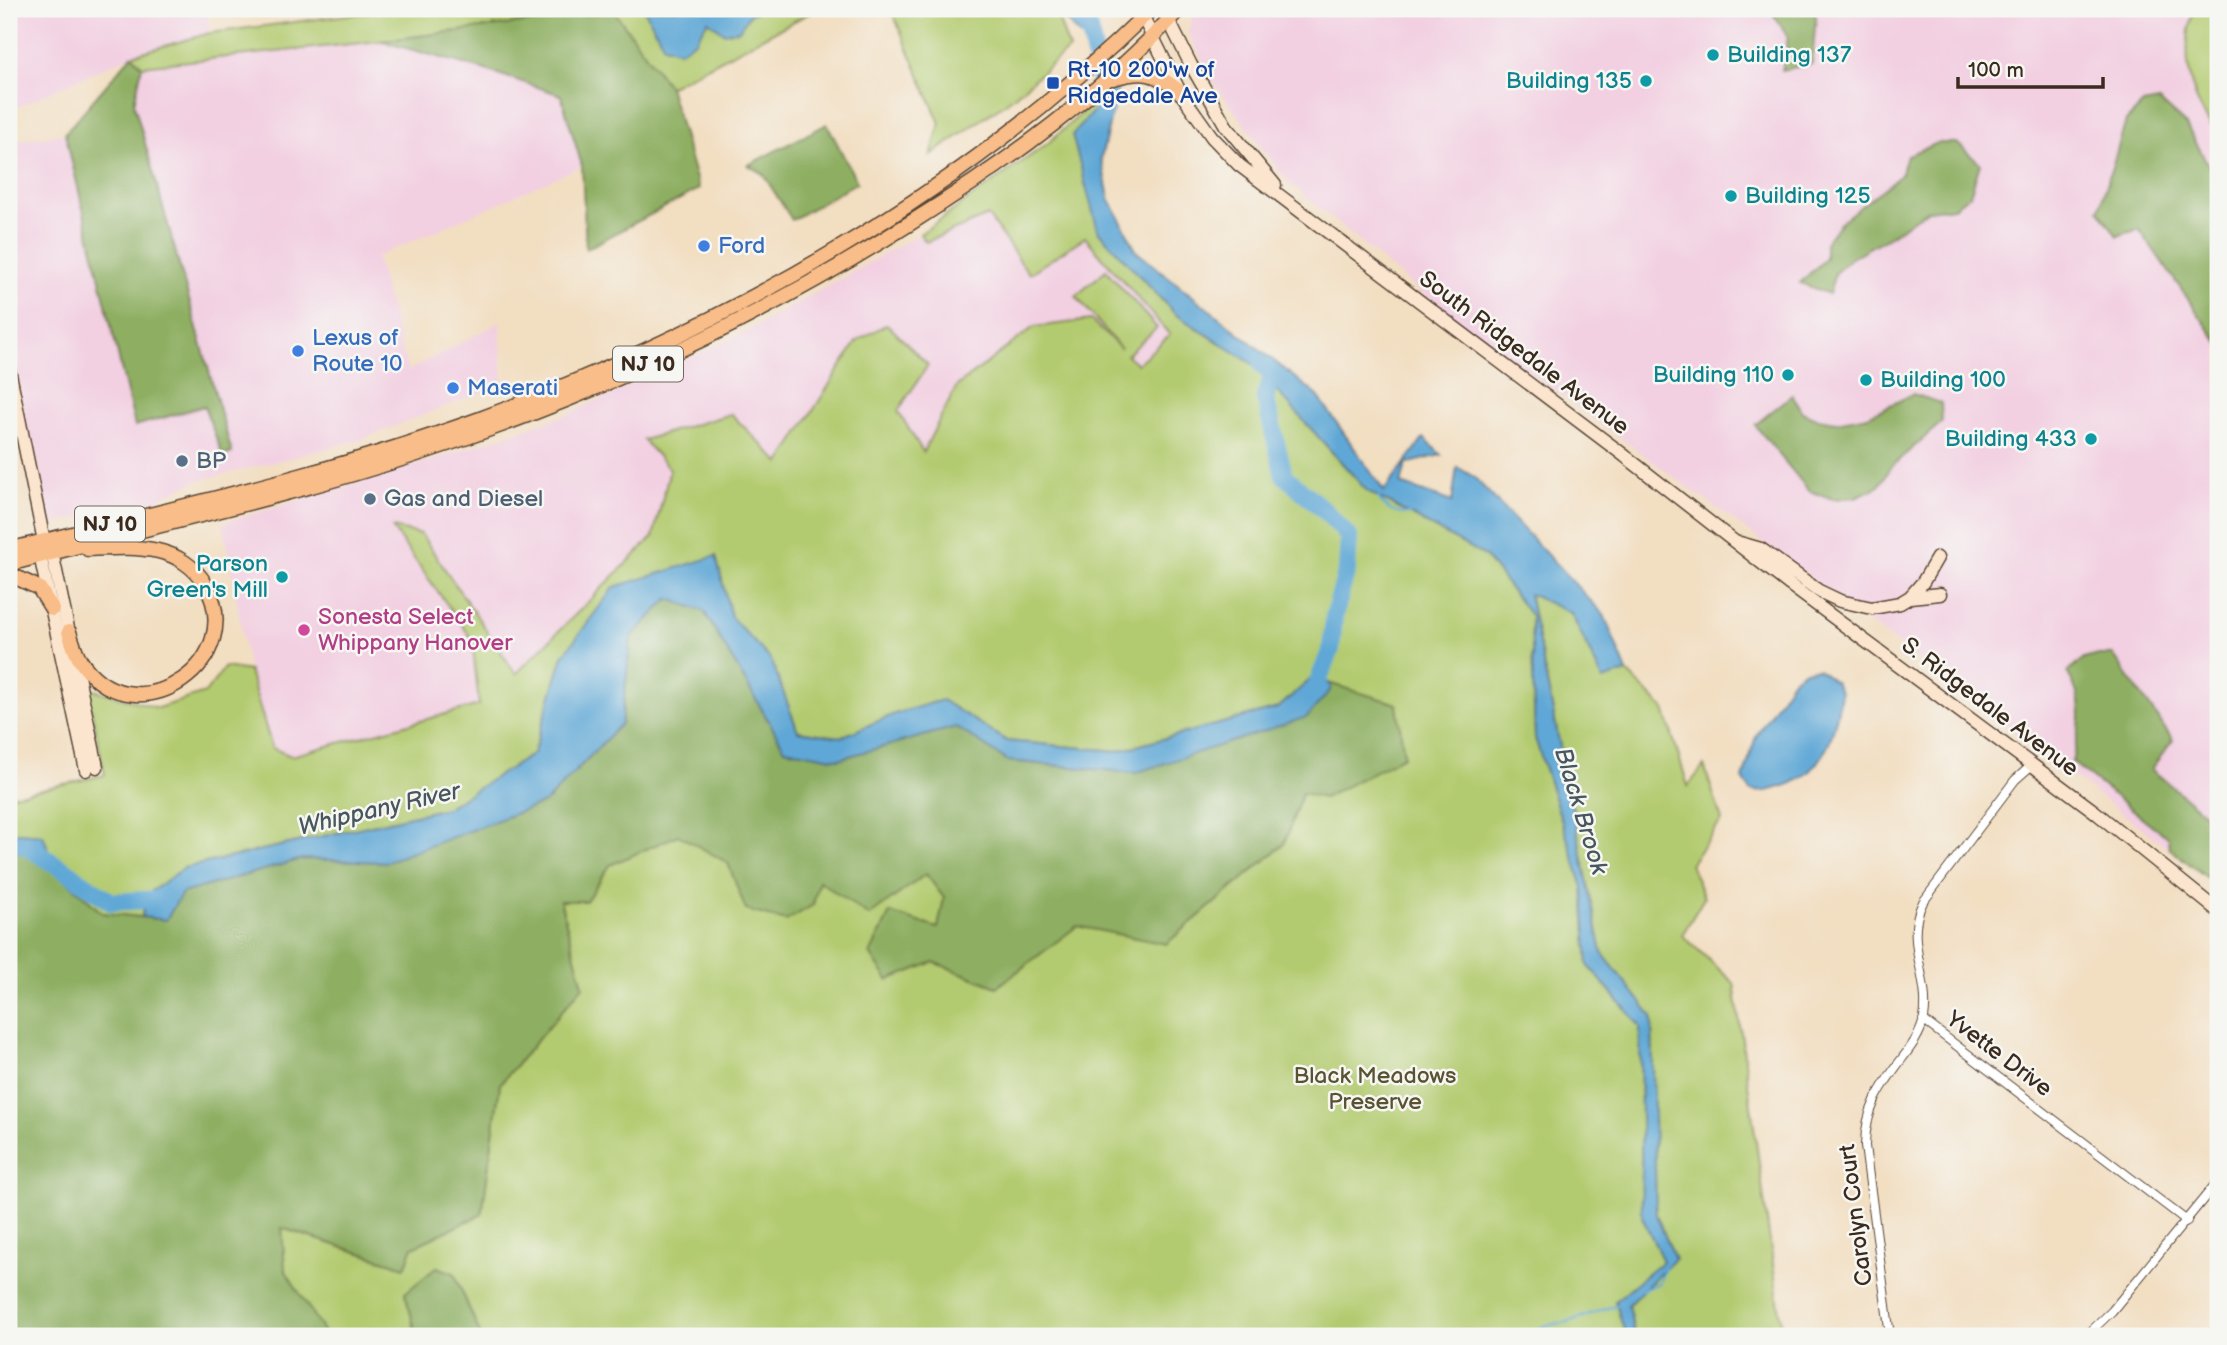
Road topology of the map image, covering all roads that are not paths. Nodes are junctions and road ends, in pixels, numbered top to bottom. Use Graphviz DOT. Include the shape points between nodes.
graph roads {
  1 [pos="1179,9"];
  2 [pos="1144,12"];
  3 [pos="1166,15"];
  4 [pos="1152,38"];
  5 [pos="1109,79"];
  6 [pos="1180,92"];
  7 [pos="1289,201"];
  8 [pos="9,369"];
  9 [pos="1733,541"];
  10 [pos="9,550"];
  11 [pos="50,550"];
  12 [pos="1937,558"];
  13 [pos="9,564"];
  14 [pos="9,574"];
  15 [pos="1940,594"];
  16 [pos="1910,597"];
  17 [pos="52,609"];
  18 [pos="69,632"];
  19 [pos="2032,765"];
  20 [pos="2218,911"];
  21 [pos="1923,1020"];
  22 [pos="2218,1181"];
  23 [pos="2187,1221"];
  24 [pos="1890,1336"];
  25 [pos="2086,1336"];
  1 -- 3 [label="main road, NJ 10"];
  2 -- 4 [label="main road, South Ridgedale Avenue"];
  2 -- 11 [label="main road, NJ 10" via="1055,97 962,168 822,258 734,307 618,363 479,419"];
  3 -- 4 [label="main road, NJ 10"];
  3 -- 7 [label="main road, South Ridgedale Avenue" via="1226,126"];
  4 -- 5 [label="main road, NJ 10"];
  4 -- 6 [label="main road, South Ridgedale Avenue"];
  5 -- 6 [label="main road" via="1148,72"];
  5 -- 11 [label="main road, NJ 10" via="1007,160 812,284 581,393 372,468"];
  6 -- 7 [label="main road, South Ridgedale Avenue" via="1224,150"];
  7 -- 9 [label="main road, South Ridgedale Avenue"];
  8 -- 11 [label="main road"];
  9 -- 16 [label="main road" via="1761,549 1840,601 1872,608"];
  9 -- 19 [label="main road, S. Ridgedale Avenue"];
  10 -- 11 [label="main road, NJ 10"];
  11 -- 13 [label="main road, NJ 10"];
  11 -- 17 [label="main road"];
  11 -- 18 [label="main road"];
  11 -- 18 [label="main road" via="144,549 170,555 202,578 214,609 213,636 203,660 185,680 148,694 121,691 98,679 83,665"];
  12 -- 16 [label="main road"];
  14 -- 17 [label="main road" via="39,588"];
  15 -- 16 [label="main road"];
  17 -- 18 [label="main road" via="92,769"];
  19 -- 20 [label="main road, S. Ridgedale Avenue"];
  19 -- 21 [label="street, Yvette Drive" via="2015,780 1918,912 1915,942 1925,1003"];
  21 -- 23 [label="street, Yvette Drive"];
  21 -- 24 [label="street, Carolyn Court" via="1915,1041 1880,1087 1865,1131"];
  22 -- 23 [label="street"];
  23 -- 25 [label="street"];
}
